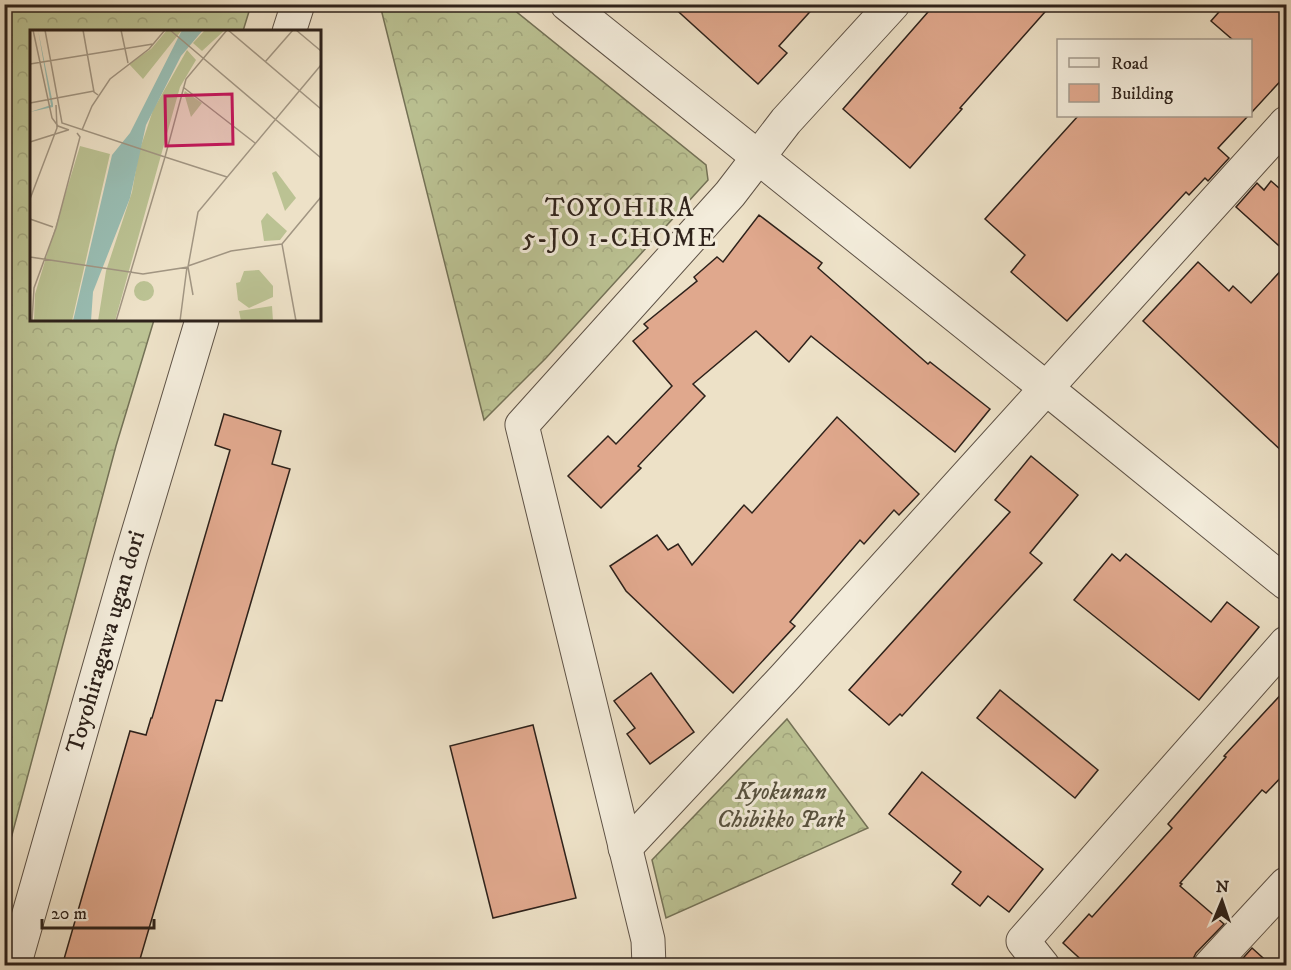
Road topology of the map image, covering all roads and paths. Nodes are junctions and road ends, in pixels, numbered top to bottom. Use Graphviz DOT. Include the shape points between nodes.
graph roads {
  1 [pos="298,4"];
  2 [pos="567,4"];
  3 [pos="893,4"];
  4 [pos="290,30"];
  5 [pos="1287,123"];
  6 [pos="758,157"];
  7 [pos="202,321"];
  8 [pos="1046,388"];
  9 [pos="1287,583"];
  10 [pos="1287,643"];
  11 [pos="626,848"];
  12 [pos="1287,884"];
  13 [pos="14,966"];
  14 [pos="649,966"];
  15 [pos="1043,966"];
  16 [pos="1210,966"];
  1 -- 4 [label="street"];
  2 -- 6 [label="street"];
  3 -- 6 [label="street"];
  5 -- 8 [label="street"];
  6 -- 8 [label="street"];
  6 -- 11 [label="street" via="730,194 522,425"];
  7 -- 13 [label="street, Toyohiragawa ugan dori"];
  8 -- 9 [label="street"];
  8 -- 11 [label="street"];
  10 -- 15 [label="street" via="1023,941"];
  11 -- 14 [label="street" via="648,940"];
  12 -- 16 [label="street"];
}
